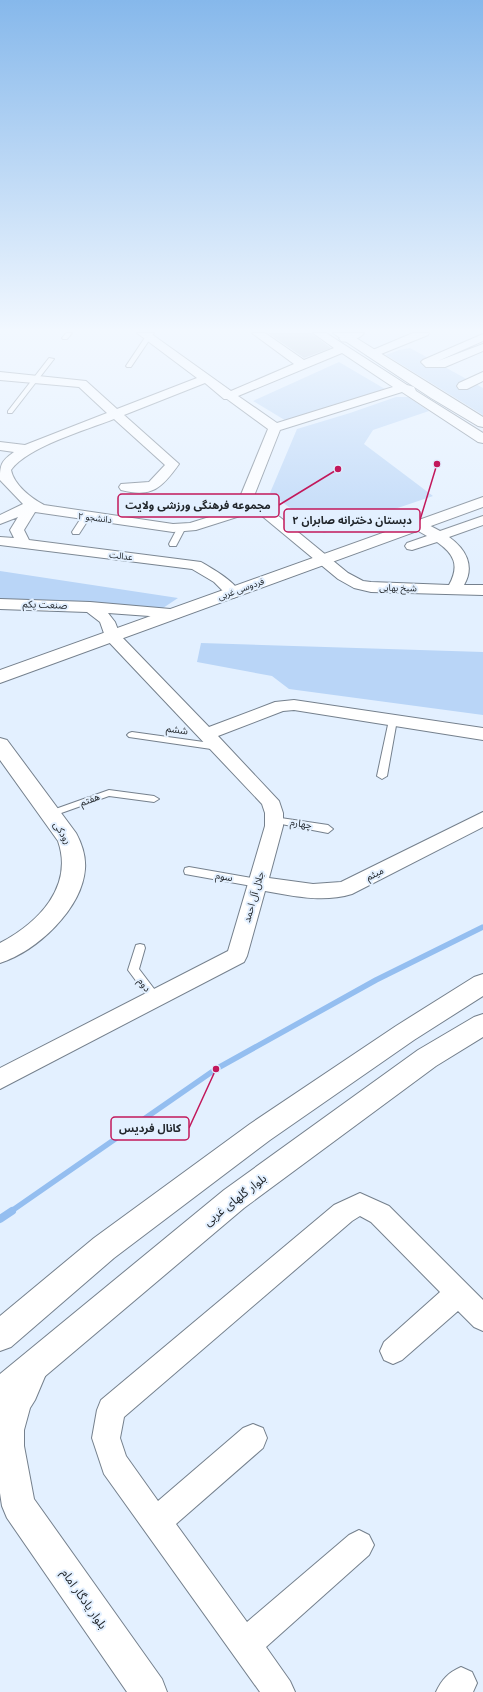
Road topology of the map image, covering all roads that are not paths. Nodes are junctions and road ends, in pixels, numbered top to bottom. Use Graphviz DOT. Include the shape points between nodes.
graph roads {
  1 [pos="113,412"];
  2 [pos="120,412"];
  3 [pos="251,412"];
  4 [pos="326,412"];
  5 [pos="441,412"];
  6 [pos="464,412"];
  7 [pos="115,414"];
  8 [pos="483,423"];
  9 [pos="275,428"];
  10 [pos="483,439"];
  11 [pos="0,446"];
  12 [pos="26,449"];
  13 [pos="126,487"];
  14 [pos="483,502"];
  15 [pos="33,505"];
  16 [pos="258,506"];
  17 [pos="86,516"];
  18 [pos="0,520"];
  19 [pos="483,520"];
  20 [pos="418,525"];
  21 [pos="182,528"];
  22 [pos="76,532"];
  23 [pos="439,537"];
  24 [pos="0,541"];
  25 [pos="24,544"];
  26 [pos="173,544"];
  27 [pos="412,546"];
  28 [pos="322,560"];
  29 [pos="454,589"];
  30 [pos="483,590"];
  31 [pos="233,593"];
  32 [pos="0,604"];
  33 [pos="90,607"];
  34 [pos="177,613"];
  35 [pos="112,636"];
  36 [pos="0,677"];
  37 [pos="393,720"];
  38 [pos="483,734"];
  39 [pos="132,735"];
  40 [pos="212,740"];
  41 [pos="0,745"];
  42 [pos="382,776"];
  43 [pos="154,799"];
  44 [pos="50,814"];
  45 [pos="483,819"];
  46 [pos="274,820"];
  47 [pos="328,829"];
  48 [pos="189,871"];
  49 [pos="258,883"];
  50 [pos="140,948"];
  51 [pos="0,954"];
  52 [pos="483,984"];
  53 [pos="155,998"];
  54 [pos="483,1024"];
  55 [pos="0,1079"];
  56 [pos="458,1293"];
  57 [pos="483,1318"];
  58 [pos="0,1336"];
  59 [pos="393,1351"];
  60 [pos="33,1366"];
  61 [pos="0,1394"];
  62 [pos="254,1438"];
  63 [pos="10,1500"];
  64 [pos="156,1522"];
  65 [pos="359,1545"];
  66 [pos="246,1645"];
  67 [pos="149,1692"];
  68 [pos="279,1692"];
  1 -- 7 [label="street"];
  2 -- 7 [label="street"];
  3 -- 9 [label="street"];
  4 -- 9 [label="street"];
  5 -- 10 [label="street"];
  6 -- 8 [label="main road"];
  7 -- 12 [label="street"];
  7 -- 13 [label="street" via="172,464 154,487"];
  9 -- 16 [label="street, شیخ بهایی" via="247,497"];
  11 -- 12 [label="street"];
  12 -- 15 [label="street, دانشجو ۲" via="11,460 4,470 6,479"];
  14 -- 20 [label="main road, فردوسی غربی"];
  15 -- 17 [label="street, دانشجو ۲" via="40,509"];
  15 -- 18 [label="street"];
  15 -- 25 [label="street" via="17,530"];
  16 -- 21 [label="street, دانشجو ۲"];
  16 -- 28 [label="street, شیخ بهایی"];
  17 -- 21 [label="street, دانشجو ۲"];
  17 -- 22 [label="lane"];
  19 -- 23 [label="street"];
  20 -- 23 [label="street"];
  20 -- 28 [label="main road, فردوسی غربی"];
  21 -- 26 [label="lane"];
  23 -- 27 [label="street"];
  23 -- 29 [label="street" via="455,548 462,558 461,575"];
  24 -- 25 [label="street, عدالت"];
  25 -- 31 [label="street, عدالت" via="196,565 219,579"];
  28 -- 29 [label="street, شیخ بهایی" via="359,585"];
  28 -- 31 [label="main road, فردوسی غربی"];
  29 -- 30 [label="street, شیخ بهایی"];
  31 -- 34 [label="main road, فردوسی غربی"];
  32 -- 33 [label="street, صنعت یکم"];
  33 -- 34 [label="street, صنعت یکم"];
  33 -- 35 [label="street" via="103,616 111,627"];
  34 -- 35 [label="main road, فردوسی غربی"];
  35 -- 36 [label="main road, فردوسی غربی"];
  35 -- 40 [label="street, جلال آل احمد"];
  37 -- 38 [label="street"];
  37 -- 40 [label="street" via="294,705 273,709"];
  37 -- 42 [label="lane"];
  39 -- 40 [label="lane, ششم"];
  40 -- 46 [label="street, جلال آل احمد" via="270,801"];
  41 -- 44 [label="main road, رودکی"];
  43 -- 44 [label="lane, هفتم" via="109,793"];
  44 -- 51 [label="main road, رودکی" via="68,839 73,854 74,870 68,890 55,911 36,931"];
  45 -- 49 [label="street, میثم" via="346,888 333,892"];
  46 -- 47 [label="lane, چهارم"];
  46 -- 49 [label="street, جلال آل احمد"];
  48 -- 49 [label="lane, سوم"];
  49 -- 53 [label="street, جلال آل احمد" via="237,956"];
  50 -- 53 [label="lane, دوم" via="133,970"];
  52 -- 58 [label="main road" via="405,1033 260,1132 104,1248"];
  53 -- 55 [label="street, جلال آل احمد"];
  54 -- 60 [label="main road, بلوار گلهای غربی" via="427,1058 234,1199"];
  56 -- 57 [label="street"];
  56 -- 59 [label="street"];
  56 -- 64 [label="street" via="380,1214 360,1204 343,1213 111,1410 106,1438 114,1464"];
  60 -- 61 [label="main road, بلوار گلهای غربی"];
  60 -- 63 [label="main road" via="16,1401 8,1430"];
  62 -- 64 [label="street"];
  63 -- 67 [label="main road, بلوار یادگار امام"];
  64 -- 66 [label="street"];
  65 -- 66 [label="street"];
  66 -- 68 [label="street"];
}
